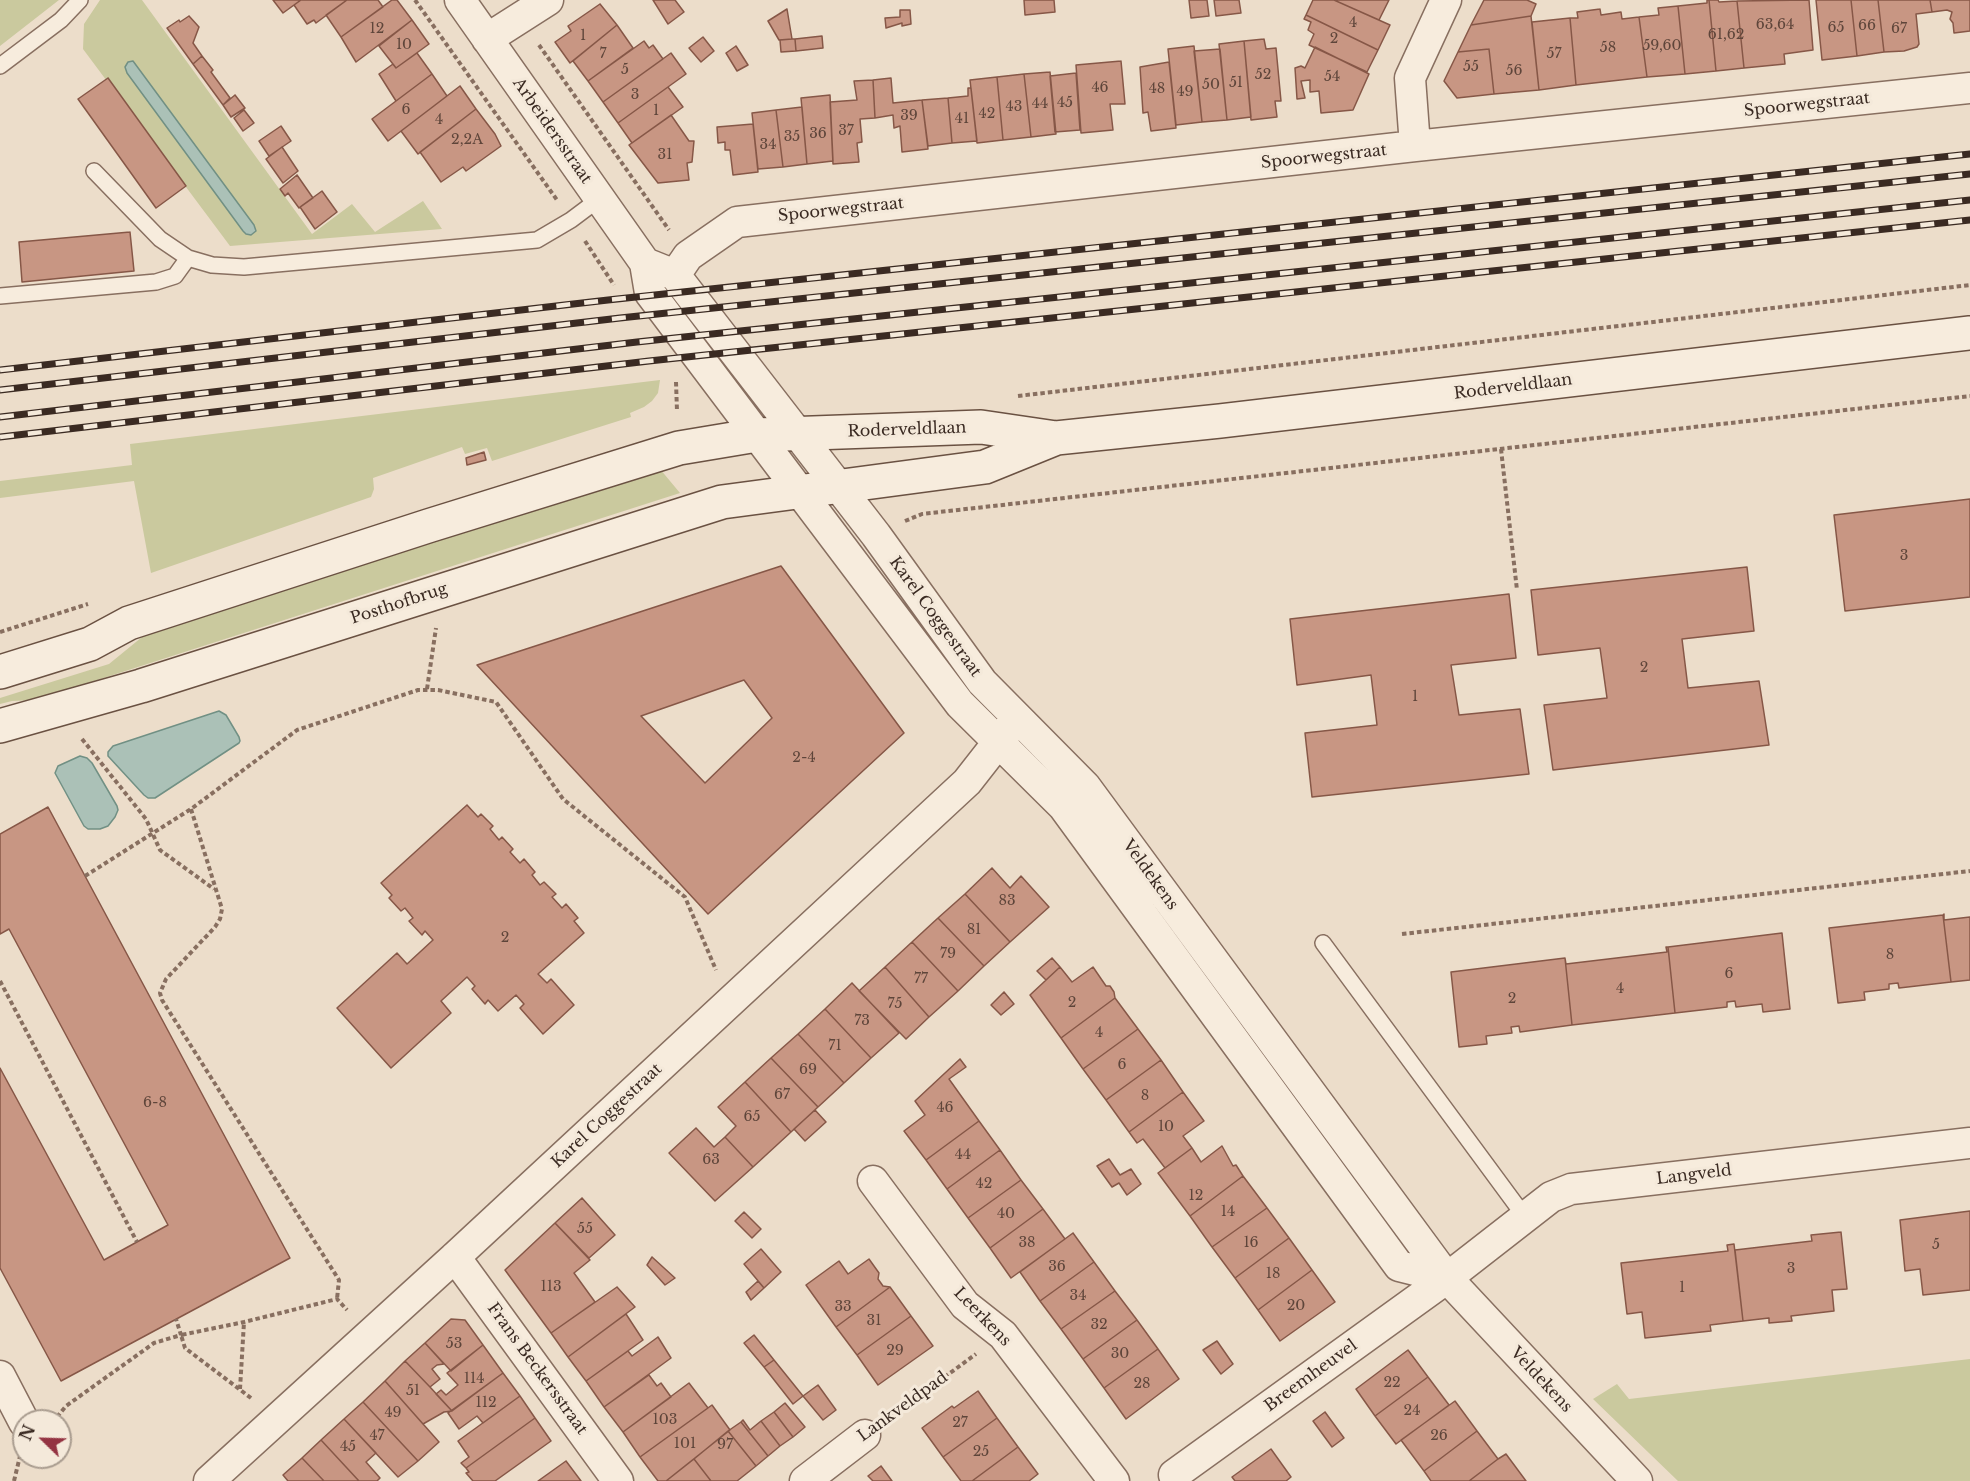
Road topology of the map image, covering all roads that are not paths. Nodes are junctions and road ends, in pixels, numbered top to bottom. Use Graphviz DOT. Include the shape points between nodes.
graph roads {
  1 [pos="80,0"];
  2 [pos="459,0"];
  3 [pos="548,0"];
  4 [pos="1446,0"];
  5 [pos="487,39"];
  6 [pos="0,66"];
  7 [pos="1970,88"];
  8 [pos="1415,146"];
  9 [pos="94,171"];
  10 [pos="600,198"];
  11 [pos="188,258"];
  12 [pos="645,263"];
  13 [pos="681,266"];
  14 [pos="0,296"];
  15 [pos="1970,333"];
  16 [pos="797,434"];
  17 [pos="757,435"];
  18 [pos="1056,438"];
  19 [pos="838,487"];
  20 [pos="799,490"];
  21 [pos="0,672"];
  22 [pos="1017,718"];
  23 [pos="0,726"];
  24 [pos="997,742"];
  25 [pos="1323,943"];
  26 [pos="1272,1041"];
  27 [pos="1248,1058"];
  28 [pos="1970,1143"];
  29 [pos="873,1181"];
  30 [pos="1525,1217"];
  31 [pos="455,1257"];
  32 [pos="1447,1278"];
  33 [pos="0,1376"];
  34 [pos="13,1409"];
  35 [pos="865,1435"];
  36 [pos="1173,1479"];
  37 [pos="209,1481"];
  38 [pos="618,1481"];
  39 [pos="805,1481"];
  40 [pos="1114,1481"];
  41 [pos="1637,1481"];
  1 -- 6 [label="lane" via="61,20"];
  2 -- 5 [label="street, Arbeidersstraat"];
  3 -- 5 [label="street"];
  4 -- 8 [label="street" via="1410,78"];
  5 -- 10 [label="street, Arbeidersstraat"];
  7 -- 8 [label="street, Spoorwegstraat"];
  8 -- 13 [label="street, Spoorwegstraat" via="737,222"];
  9 -- 11 [label="lane" via="160,239"];
  10 -- 11 [label="lane" via="537,240 244,267 212,265"];
  10 -- 12 [label="street, Arbeidersstraat"];
  11 -- 14 [label="lane" via="175,276 156,282"];
  12 -- 13 [label="street"];
  12 -- 17 [label="street, Arbeidersstraat" via="650,293"];
  13 -- 16 [label="street, Karel Coggestraat"];
  15 -- 18 [label="street, Roderveldlaan"];
  16 -- 17 [label="street, Roderveldlaan"];
  16 -- 18 [label="street, Roderveldlaan" via="981,427"];
  16 -- 19 [label="street, Karel Coggestraat"];
  17 -- 20 [label="street, Karel Coggestraat"];
  17 -- 21 [label="street" via="679,448 460,515 129,623 90,644"];
  18 -- 19 [label="street, Roderveldlaan" via="985,467"];
  19 -- 20 [label="street, Roderveldlaan"];
  19 -- 22 [label="street, Karel Coggestraat" via="982,682"];
  20 -- 23 [label="street, Posthofbrug" via="722,502 141,686"];
  20 -- 24 [label="street, Karel Coggestraat" via="960,704"];
  22 -- 24 [label="street, Karel Coggestraat"];
  22 -- 26 [label="street, Veldekens" via="1084,786"];
  24 -- 27 [label="street, Veldekens" via="1063,806"];
  24 -- 31 [label="street, Karel Coggestraat" via="967,782"];
  25 -- 30 [label="lane"];
  26 -- 27 [label="street"];
  26 -- 32 [label="street, Veldekens"];
  27 -- 32 [label="street, Veldekens" via="1399,1266"];
  28 -- 30 [label="street, Langveld" via="1571,1189 1551,1197"];
  29 -- 40 [label="street, Leerkens" via="965,1305 1003,1335"];
  30 -- 32 [label="street, Langveld"];
  31 -- 37 [label="street, Karel Coggestraat"];
  31 -- 38 [label="street, Frans Beckersstraat"];
  32 -- 36 [label="street, Breemheuvel"];
  32 -- 41 [label="street, Veldekens"];
  33 -- 34 [label="street"];
  35 -- 39 [label="street, Lankveldpad"];
}
